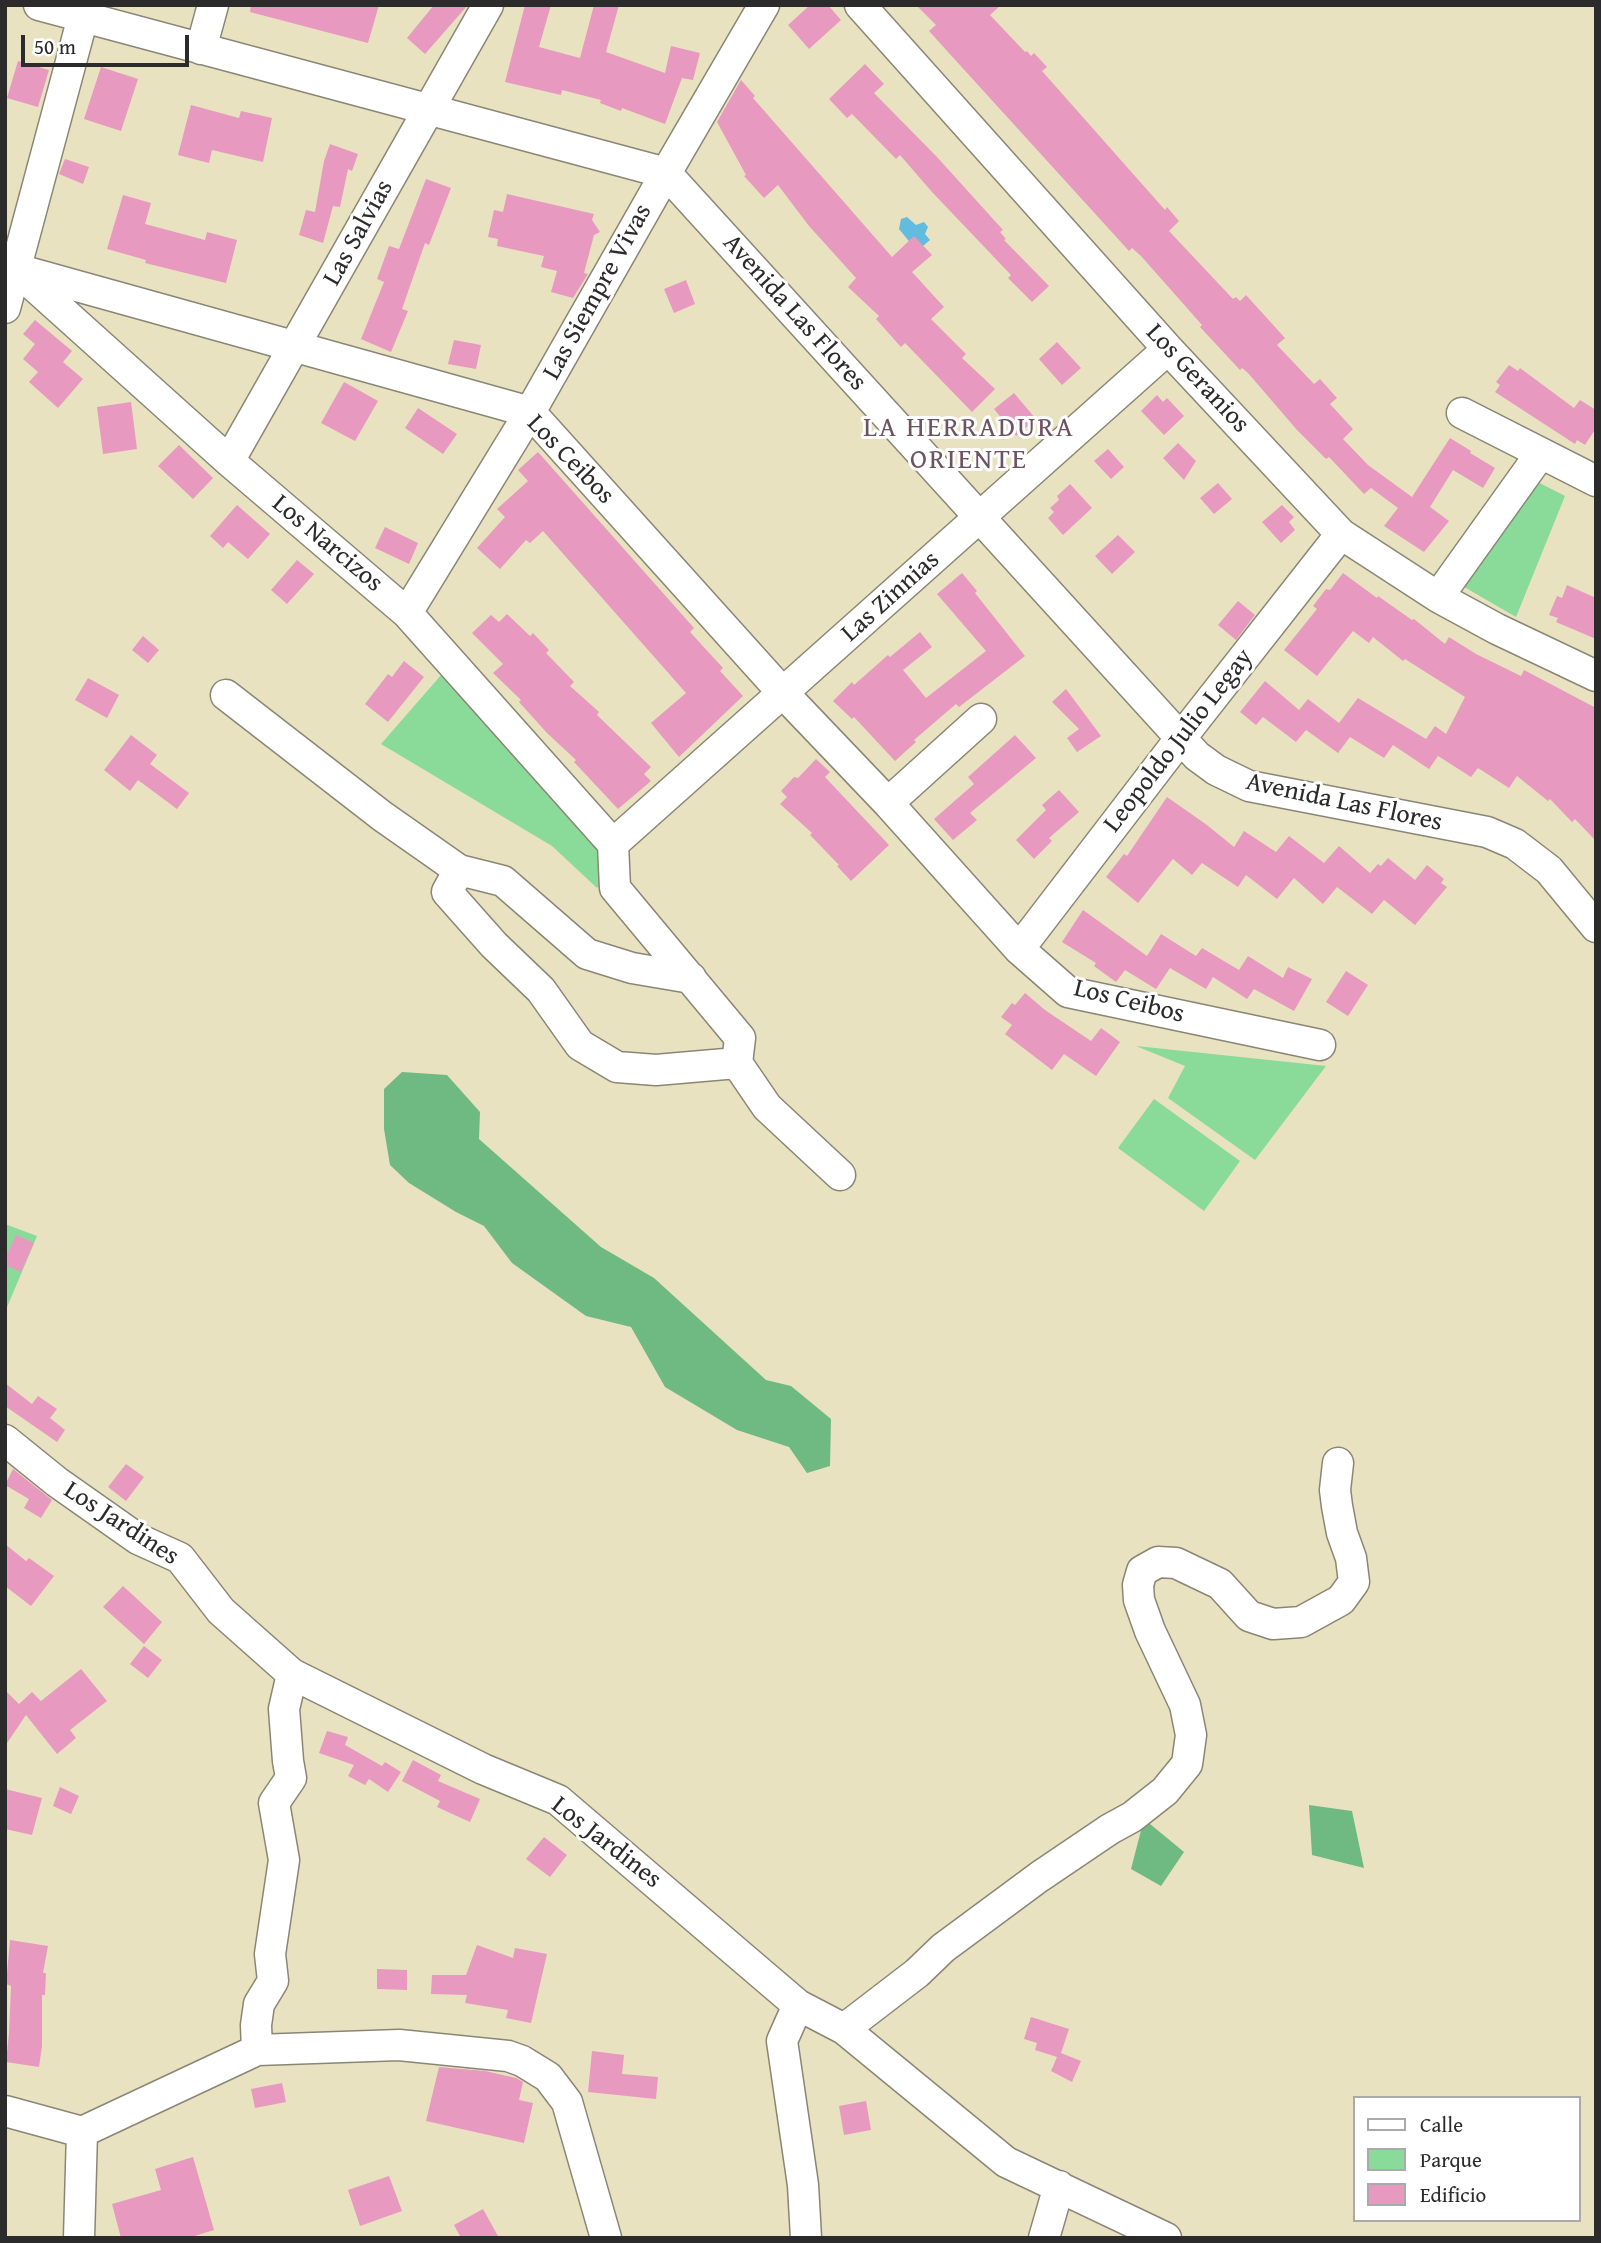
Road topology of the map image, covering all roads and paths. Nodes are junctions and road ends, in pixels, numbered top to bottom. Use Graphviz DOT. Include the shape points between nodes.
graph roads {
  1 [pos="39,5"];
  2 [pos="213,5"];
  3 [pos="488,5"];
  4 [pos="764,5"];
  5 [pos="860,5"];
  6 [pos="83,17"];
  7 [pos="201,49"];
  8 [pos="428,109"];
  9 [pos="666,173"];
  10 [pos="16,269"];
  11 [pos="5,309"];
  12 [pos="295,347"];
  13 [pos="1168,349"];
  14 [pos="530,412"];
  15 [pos="1462,413"];
  16 [pos="1541,453"];
  17 [pos="229,461"];
  18 [pos="1596,481"];
  19 [pos="980,517"];
  20 [pos="1341,534"];
  21 [pos="1438,597"];
  22 [pos="407,612"];
  23 [pos="1596,676"];
  24 [pos="783,693"];
  25 [pos="226,695"];
  26 [pos="981,719"];
  27 [pos="1180,739"];
  28 [pos="887,803"];
  29 [pos="613,844"];
  30 [pos="459,870"];
  31 [pos="1596,927"];
  32 [pos="1020,948"];
  33 [pos="691,978"];
  34 [pos="1320,1045"];
  35 [pos="737,1063"];
  36 [pos="840,1175"];
  37 [pos="5,1440"];
  38 [pos="1338,1463"];
  39 [pos="292,1674"];
  40 [pos="798,2005"];
  41 [pos="844,2029"];
  42 [pos="257,2050"];
  43 [pos="5,2110"];
  44 [pos="82,2132"];
  45 [pos="1059,2186"];
  46 [pos="79,2238"];
  47 [pos="606,2238"];
  48 [pos="806,2238"];
  49 [pos="1044,2238"];
  50 [pos="1166,2238"];
  1 -- 6 [label="street"];
  2 -- 7 [label="street"];
  3 -- 8 [label="street, Las Salvias"];
  4 -- 9 [label="street, Las Siempre Vivas"];
  5 -- 13 [label="street, Los Geranios"];
  6 -- 7 [label="street"];
  6 -- 10 [label="street"];
  7 -- 8 [label="street"];
  8 -- 9 [label="street"];
  8 -- 12 [label="street, Las Salvias"];
  9 -- 14 [label="street, Las Siempre Vivas"];
  9 -- 19 [label="street, Avenida Las Flores"];
  10 -- 11 [label="street"];
  10 -- 12 [label="street, Los Ceibos"];
  10 -- 17 [label="street, Los Narcizos"];
  12 -- 14 [label="street, Los Ceibos"];
  12 -- 17 [label="street, Las Salvias"];
  13 -- 19 [label="street, Las Zinnias"];
  13 -- 20 [label="street, Los Geranios"];
  14 -- 22 [label="street, Las Siempre Vivas"];
  14 -- 24 [label="street, Los Ceibos"];
  15 -- 16 [label="street"];
  16 -- 18 [label="street"];
  16 -- 21 [label="street"];
  17 -- 22 [label="street, Los Narcizos"];
  19 -- 24 [label="street, Las Zinnias"];
  19 -- 27 [label="street, Avenida Las Flores"];
  20 -- 21 [label="street, Los Geranios"];
  20 -- 27 [label="street, Leopoldo Julio Legay"];
  21 -- 23 [label="street, Los Geranios"];
  22 -- 29 [label="street, Los Narcizos"];
  24 -- 28 [label="street, Los Ceibos"];
  24 -- 29 [label="street, Las Zinnias"];
  25 -- 30 [label="street"];
  26 -- 28 [label="street"];
  27 -- 31 [label="street, Avenida Las Flores" via="1216,770 1249,786 1486,832 1515,844 1549,870"];
  27 -- 32 [label="street, Leopoldo Julio Legay"];
  28 -- 32 [label="street, Los Ceibos"];
  29 -- 33 [label="street" via="615,888"];
  30 -- 33 [label="street" via="503,881 587,954 632,968"];
  30 -- 35 [label="street" via="447,891 541,990 580,1045 617,1068 656,1070"];
  32 -- 34 [label="street, Los Ceibos" via="1069,992"];
  33 -- 35 [label="street" via="740,1038"];
  35 -- 36 [label="street" via="767,1107"];
  37 -- 39 [label="street, Los Jardines" via="138,1539 180,1558 221,1611"];
  38 -- 41 [label="street" via="1337,1506 1354,1582 1341,1600 1301,1622 1273,1625 1249,1616 1220,1584 1187,1567 1158,1562 1142,1571 1139,1600 1185,1705 1191,1735 1188,1764 1165,1791 1132,1817 1039,1877"];
  39 -- 40 [label="street, Los Jardines" via="483,1769 558,1800"];
  39 -- 42 [label="street" via="284,1709 291,1778 274,1803 284,1860 270,1954 273,1981 259,2004"];
  40 -- 41 [label="street, Los Jardines"];
  40 -- 48 [label="street" via="782,2041"];
  41 -- 45 [label="street, Los Jardines" via="1006,2162"];
  42 -- 44 [label="street"];
  42 -- 47 [label="street" via="399,2045 494,2053 522,2061 548,2077 567,2102"];
  43 -- 44 [label="street"];
  44 -- 46 [label="street"];
  45 -- 49 [label="street"];
  45 -- 50 [label="street, Los Jardines"];
}
